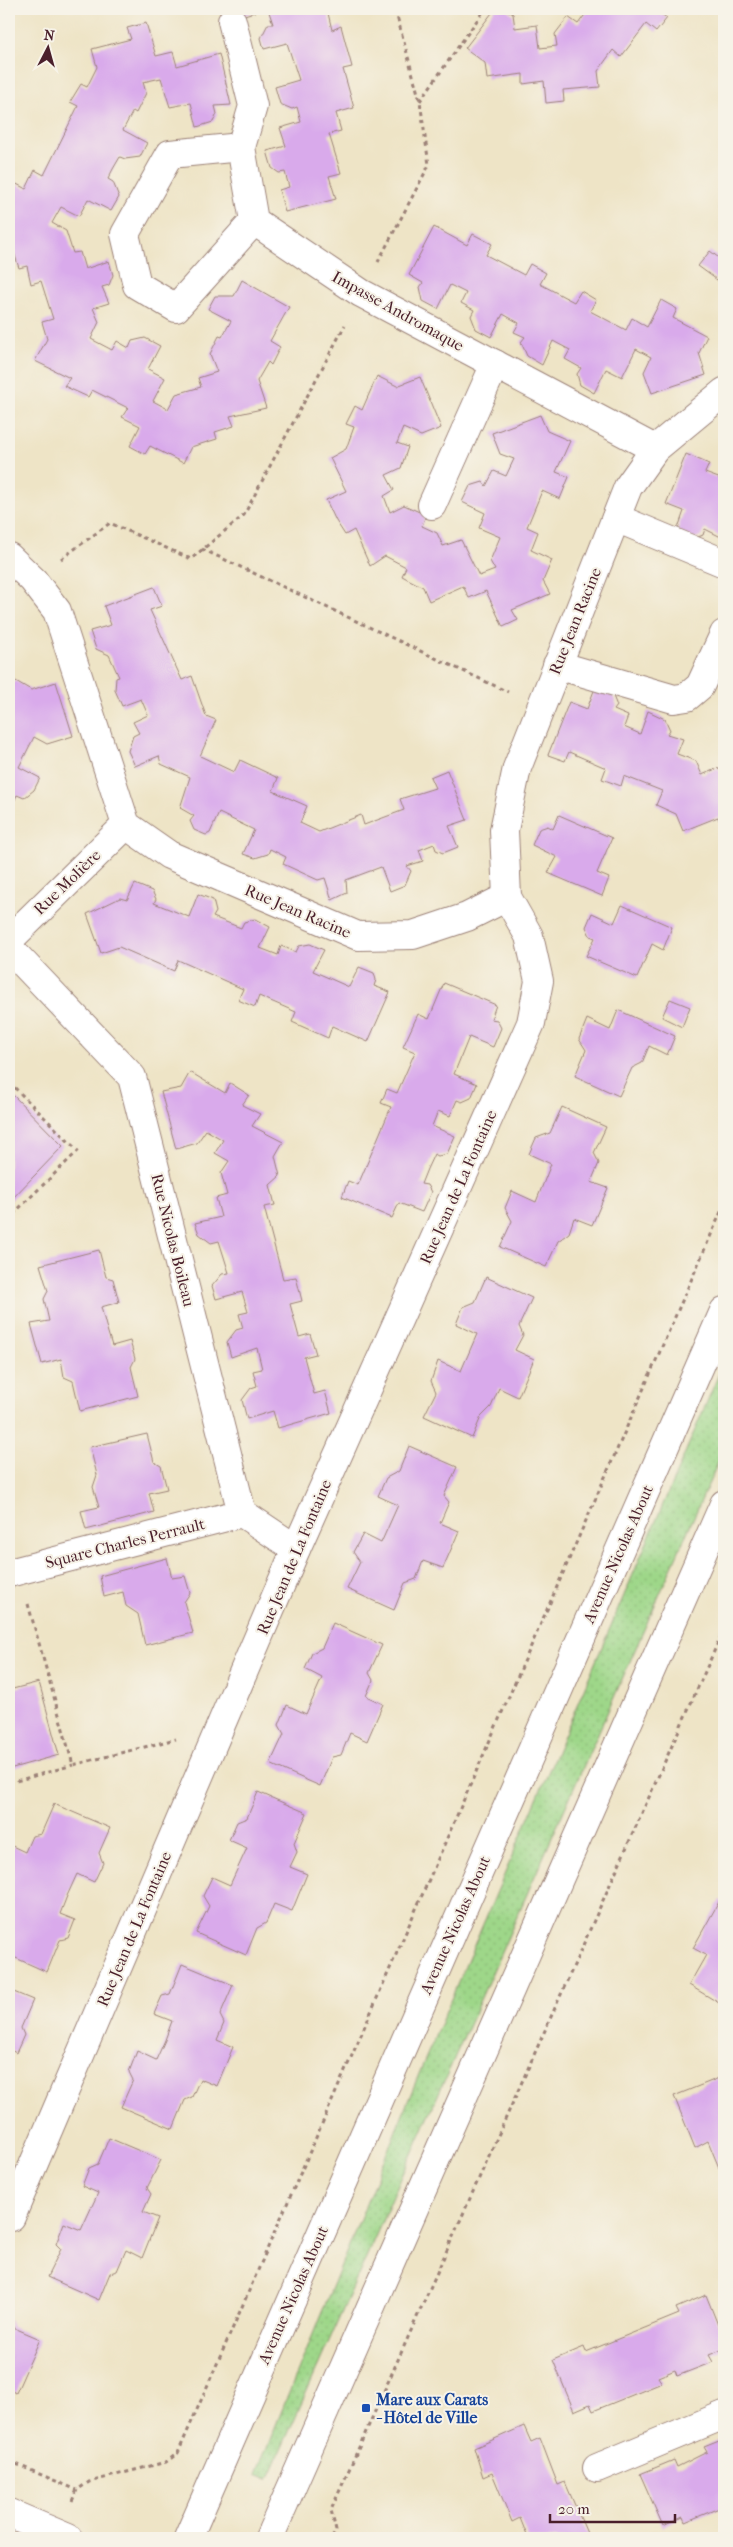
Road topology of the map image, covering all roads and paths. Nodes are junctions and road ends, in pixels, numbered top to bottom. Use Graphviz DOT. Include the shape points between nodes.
graph roads {
  1 [pos="395,9"];
  2 [pos="485,9"];
  3 [pos="232,21"];
  4 [pos="420,101"];
  5 [pos="241,147"];
  6 [pos="254,221"];
  7 [pos="361,294"];
  8 [pos="494,364"];
  9 [pos="724,392"];
  10 [pos="655,449"];
  11 [pos="432,505"];
  12 [pos="616,518"];
  13 [pos="202,549"];
  14 [pos="9,557"];
  15 [pos="724,563"];
  16 [pos="33,580"];
  17 [pos="724,634"];
  18 [pos="558,664"];
  19 [pos="540,707"];
  20 [pos="126,824"];
  21 [pos="506,898"];
  22 [pos="9,940"];
  23 [pos="9,948"];
  24 [pos="9,1082"];
  25 [pos="724,1205"];
  26 [pos="9,1218"];
  27 [pos="724,1311"];
  28 [pos="724,1504"];
  29 [pos="242,1513"];
  30 [pos="296,1550"];
  31 [pos="14,1572"];
  32 [pos="724,1629"];
  33 [pos="221,1727"];
  34 [pos="73,1765"];
  35 [pos="9,1783"];
  36 [pos="10,2219"];
  37 [pos="724,2415"];
  38 [pos="9,2461"];
  39 [pos="597,2468"];
  40 [pos="76,2490"];
  41 [pos="9,2513"];
  42 [pos="63,2536"];
  43 [pos="188,2538"];
  44 [pos="269,2538"];
  45 [pos="332,2538"];
  1 -- 4 [label="path"];
  2 -- 4 [label="path"];
  3 -- 5 [label="street" via="253,106"];
  4 -- 7 [label="path" via="429,165"];
  5 -- 6 [label="street"];
  5 -- 6 [label="street" via="170,154 125,234 137,285 176,308"];
  6 -- 7 [label="street, Impasse Andromaque"];
  7 -- 8 [label="street, Impasse Andromaque"];
  7 -- 13 [label="path" via="244,515"];
  8 -- 10 [label="street, Impasse Andromaque"];
  8 -- 11 [label="street"];
  9 -- 10 [label="street, Rue Jean Racine"];
  10 -- 12 [label="street, Rue Jean Racine" via="628,487"];
  12 -- 15 [label="street"];
  12 -- 18 [label="street, Rue Jean Racine"];
  13 -- 16 [label="path" via="191,559 110,523"];
  13 -- 19 [label="path"];
  14 -- 16 [label="street"];
  16 -- 20 [label="street" via="57,611"];
  17 -- 18 [label="street" via="700,686 687,697 674,698"];
  18 -- 19 [label="street, Rue Jean Racine"];
  19 -- 21 [label="street, Rue Jean Racine" via="517,768 504,830"];
  20 -- 21 [label="street, Rue Jean Racine" via="169,855 358,936 413,935 467,917"];
  20 -- 22 [label="street, Rue Molière"];
  21 -- 30 [label="street, Rue Jean de La Fontaine" via="529,936 539,982 531,1023"];
  23 -- 29 [label="street, Rue Nicolas Boileau" via="132,1077"];
  24 -- 26 [label="path" via="78,1151"];
  25 -- 40 [label="path" via="178,2453 166,2462 89,2482"];
  27 -- 43 [label="street, Avenue Nicolas About"];
  28 -- 44 [label="street"];
  29 -- 30 [label="street"];
  29 -- 31 [label="street, Square Charles Perrault"];
  30 -- 33 [label="street, Rue Jean de La Fontaine"];
  31 -- 34 [label="path"];
  32 -- 45 [label="path" via="330,2510 336,2531"];
  33 -- 34 [label="path"];
  33 -- 36 [label="street, Rue Jean de La Fontaine"];
  34 -- 35 [label="path"];
  37 -- 39 [label="street"];
  38 -- 40 [label="path"];
  40 -- 42 [label="path"];
  41 -- 42 [label="street"];
}
